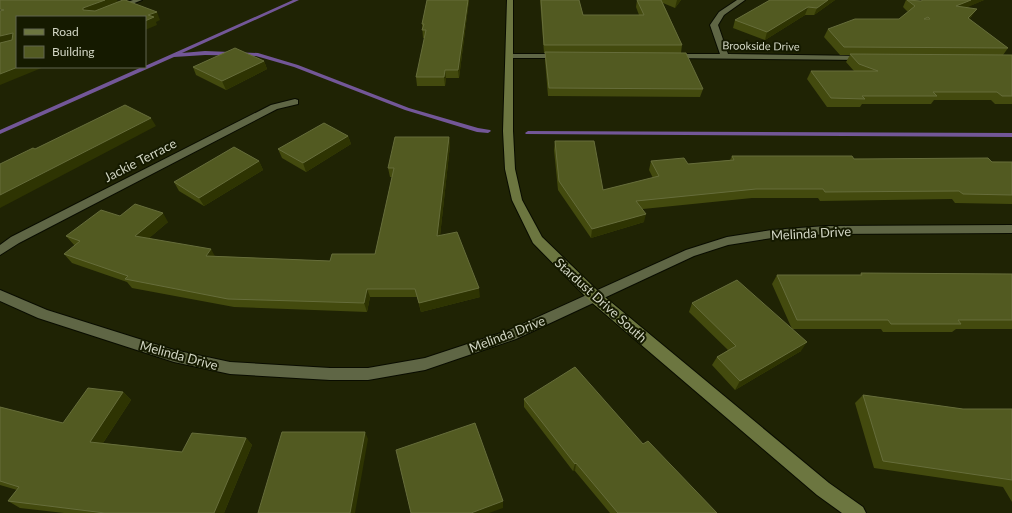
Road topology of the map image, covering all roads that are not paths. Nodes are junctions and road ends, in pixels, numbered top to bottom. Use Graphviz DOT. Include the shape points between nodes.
graph roads {
  1 [pos="139,0"];
  2 [pos="510,0"];
  3 [pos="742,0"];
  4 [pos="95,16"];
  5 [pos="509,56"];
  6 [pos="571,56"];
  7 [pos="663,56"];
  8 [pos="725,56"];
  9 [pos="876,58"];
  10 [pos="295,102"];
  11 [pos="1012,229"];
  12 [pos="0,251"];
  13 [pos="0,295"];
  14 [pos="595,297"];
  15 [pos="857,513"];
  1 -- 4 [label="street"];
  2 -- 5 [label="street, Stardust Drive South"];
  3 -- 8 [label="street" via="717,16 714,25"];
  5 -- 6 [label="street"];
  5 -- 14 [label="street, Stardust Drive South" via="510,169 517,200 537,240"];
  7 -- 8 [label="street, Brookside Drive"];
  8 -- 9 [label="street, Brookside Drive"];
  10 -- 12 [label="street, Jackie Terrace" via="274,107 15,240"];
  11 -- 14 [label="street, Melinda Drive" via="826,230 727,241 690,253"];
  13 -- 14 [label="street, Melinda Drive" via="43,314 174,356 230,368 330,374 368,374 425,364 511,336"];
  14 -- 15 [label="street, Stardust Drive South" via="823,489"];
}
